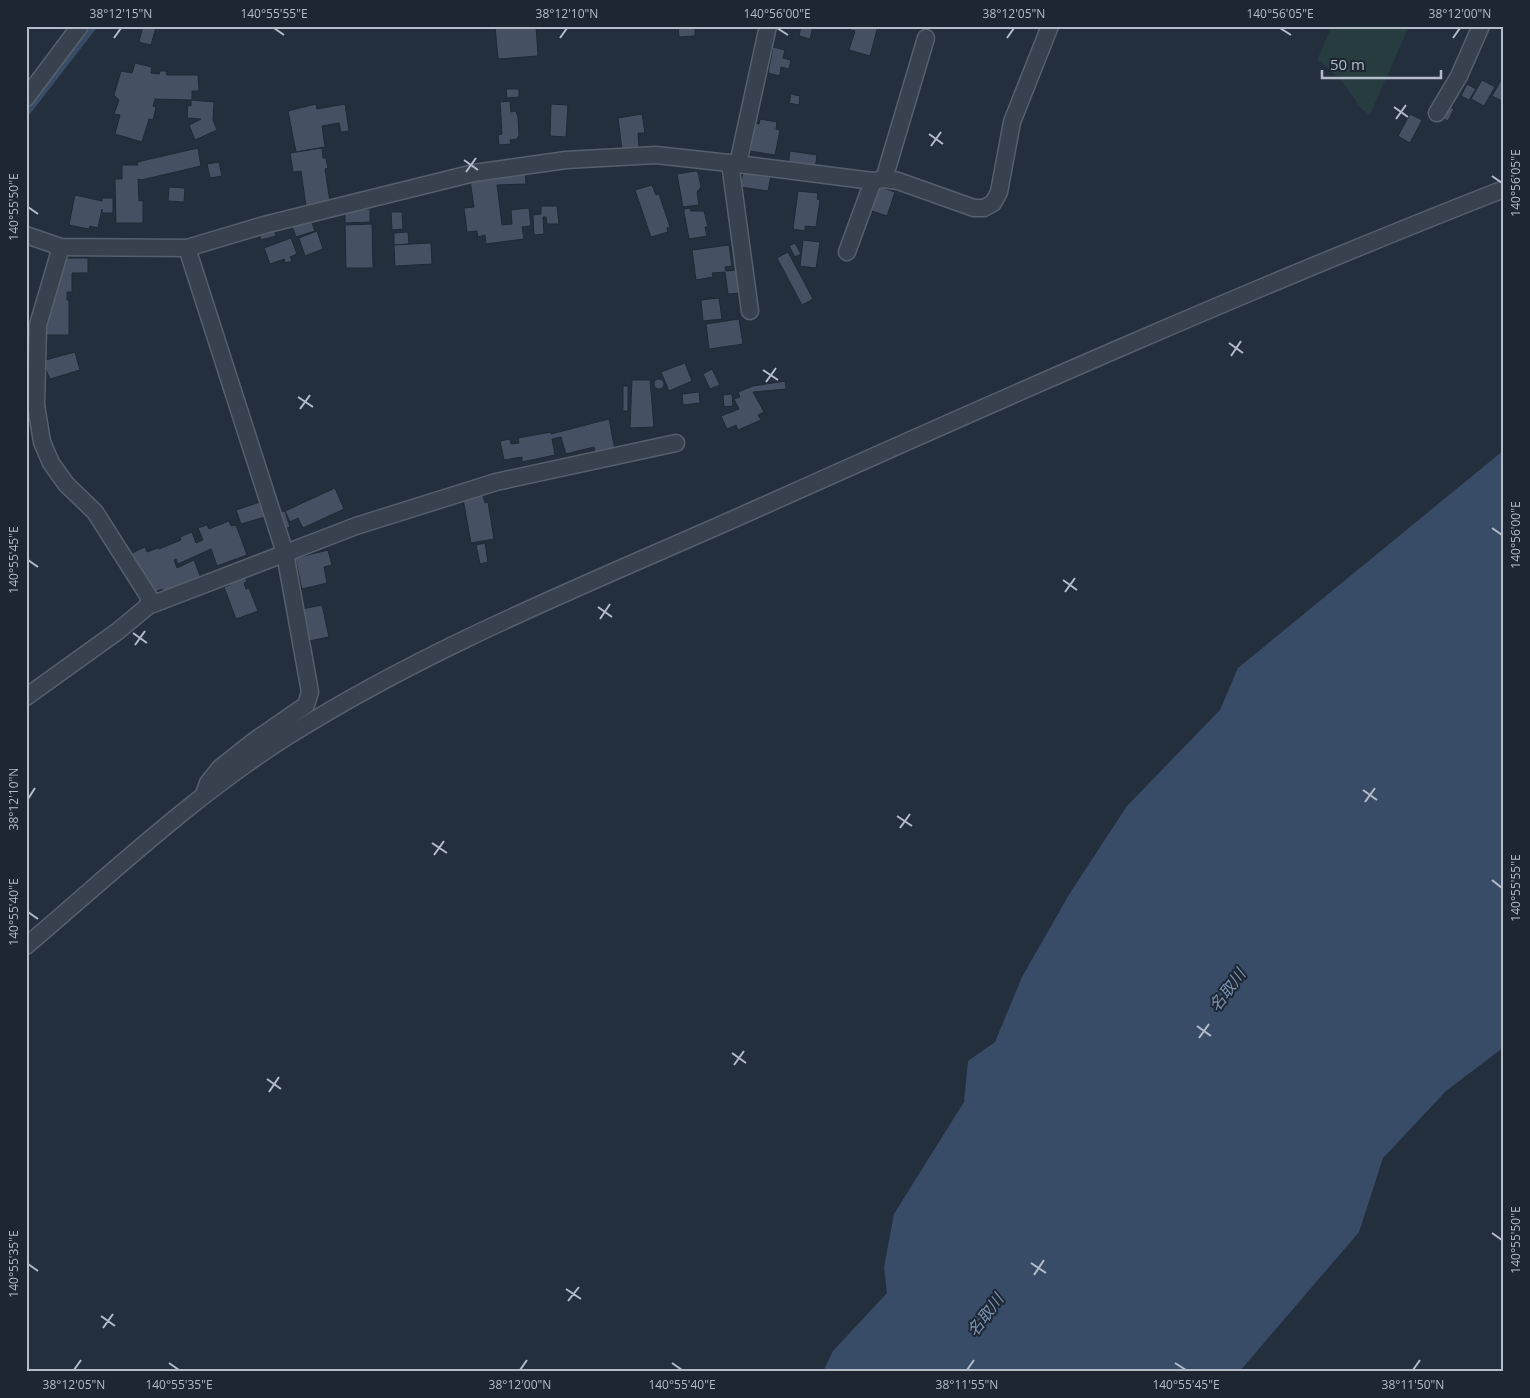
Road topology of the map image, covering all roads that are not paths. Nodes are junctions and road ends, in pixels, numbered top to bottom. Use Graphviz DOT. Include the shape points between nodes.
graph roads {
  1 [pos="80,26"];
  2 [pos="768,26"];
  3 [pos="1050,26"];
  4 [pos="1481,26"];
  5 [pos="926,38"];
  6 [pos="26,98"];
  7 [pos="1437,112"];
  8 [pos="734,163"];
  9 [pos="878,180"];
  10 [pos="1504,189"];
  11 [pos="26,235"];
  12 [pos="61,247"];
  13 [pos="187,248"];
  14 [pos="847,252"];
  15 [pos="750,311"];
  16 [pos="676,443"];
  17 [pos="285,553"];
  18 [pos="148,606"];
  19 [pos="26,697"];
  20 [pos="203,796"];
  21 [pos="26,946"];
  1 -- 6 [label="street"];
  2 -- 8 [label="street"];
  3 -- 9 [label="street" via="1012,122 999,192 993,204 974,208 898,181"];
  4 -- 7 [label="street" via="1459,76"];
  5 -- 9 [label="street"];
  8 -- 9 [label="street"];
  8 -- 13 [label="street" via="656,155 566,160 474,173 264,225"];
  8 -- 15 [label="street"];
  9 -- 14 [label="street"];
  10 -- 20 [label="street" via="1063,373 430,656 288,736"];
  11 -- 12 [label="street"];
  12 -- 13 [label="street"];
  12 -- 18 [label="street" via="38,325 36,405 42,442 51,463 66,484 95,512 130,566 149,597"];
  13 -- 17 [label="street"];
  16 -- 17 [label="street" via="496,482 356,526"];
  17 -- 18 [label="street"];
  17 -- 20 [label="street" via="309,700 220,768"];
  18 -- 19 [label="street"];
  20 -- 21 [label="street"];
}
